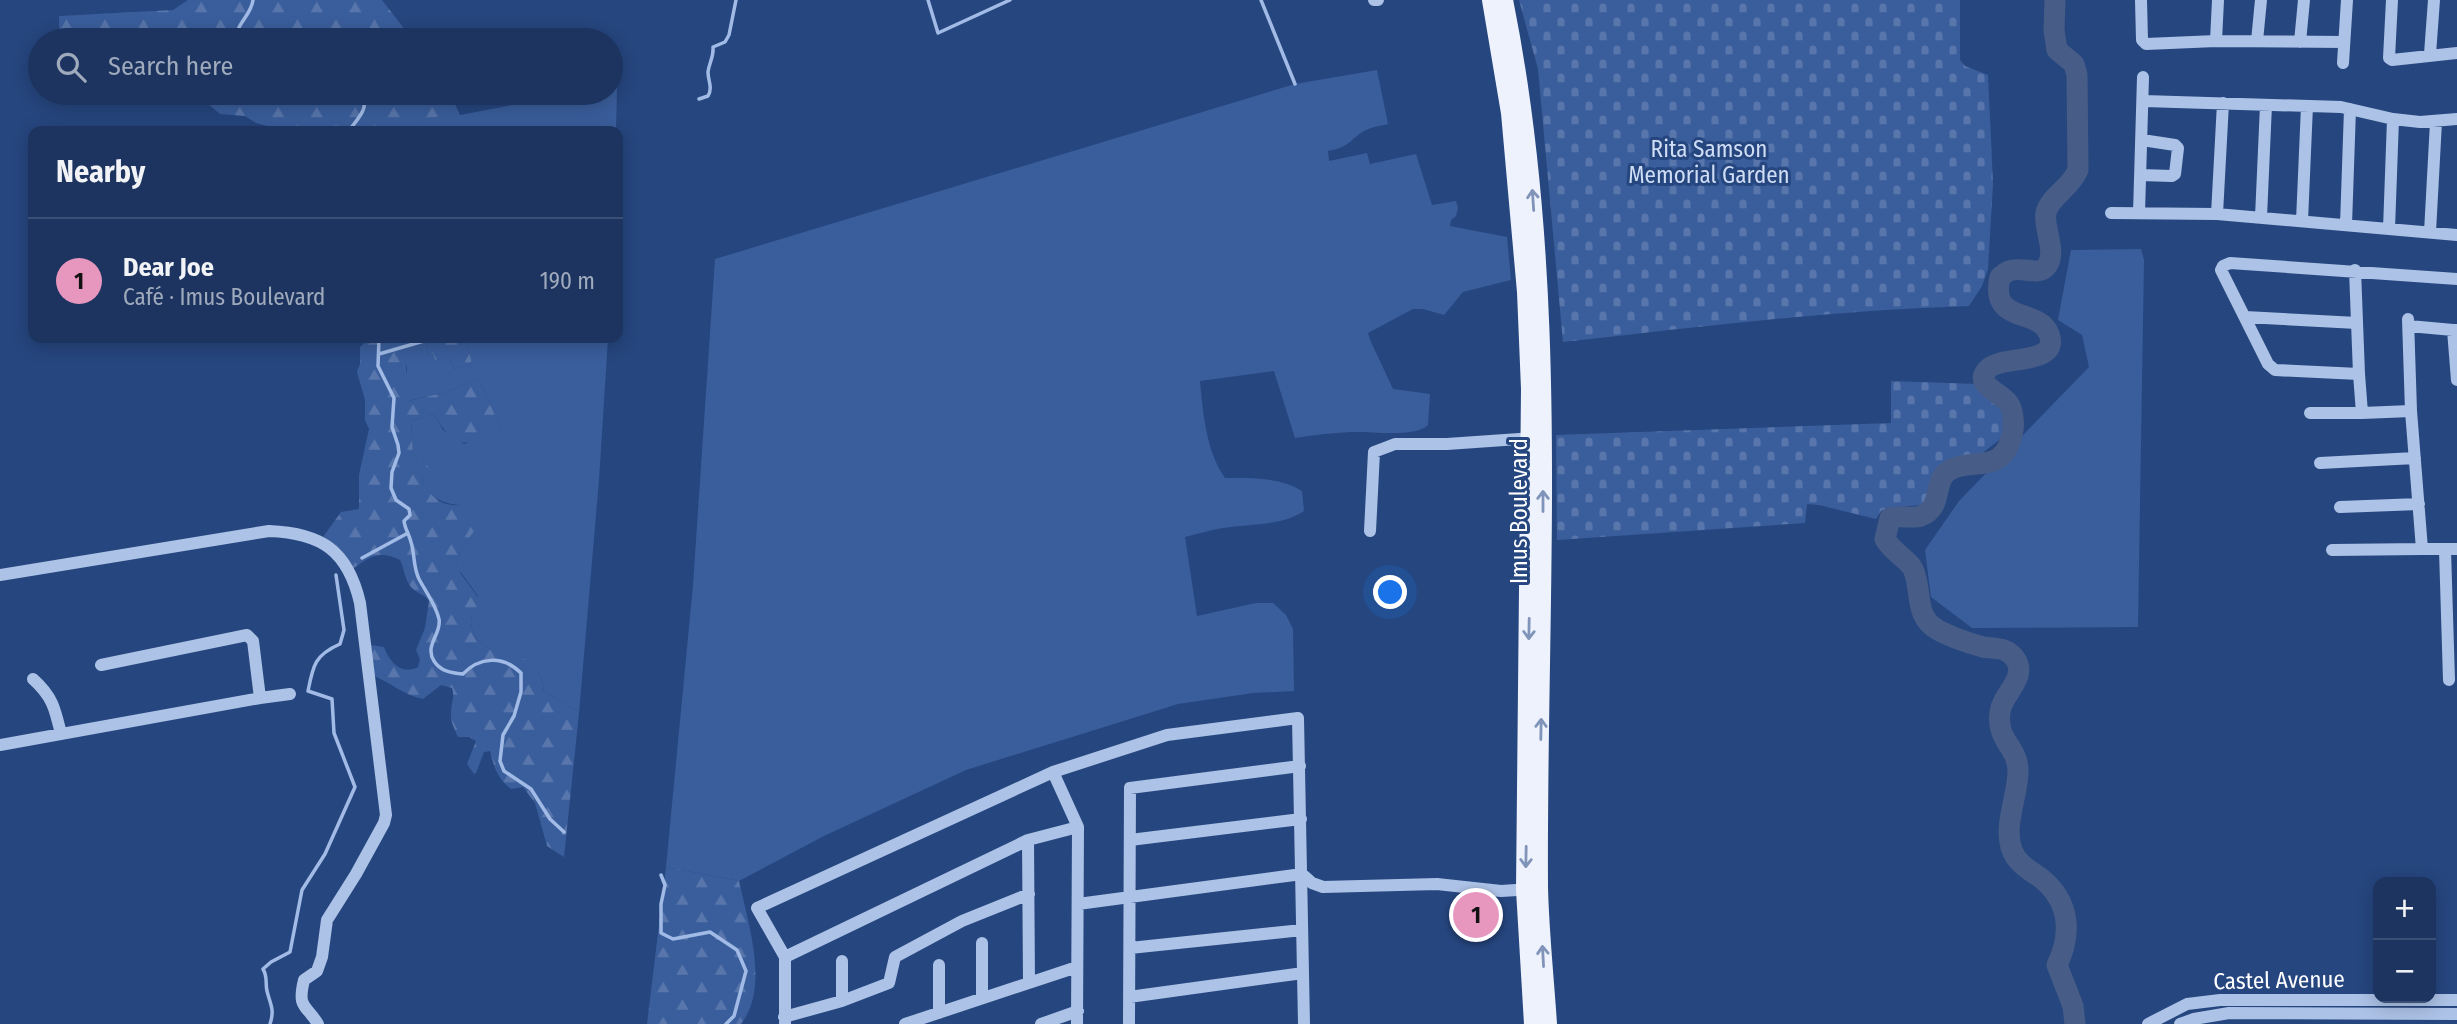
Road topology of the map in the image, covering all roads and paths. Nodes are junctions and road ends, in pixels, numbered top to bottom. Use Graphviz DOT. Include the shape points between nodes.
graph roads {
  1 [pos="1491,0"];
  2 [pos="1504,0"];
  3 [pos="2141,0"];
  4 [pos="2218,0"];
  5 [pos="2261,0"];
  6 [pos="2304,0"];
  7 [pos="2347,0"];
  8 [pos="2392,0"];
  9 [pos="2434,0"];
  10 [pos="2216,41"];
  11 [pos="2257,41"];
  12 [pos="2300,42"];
  13 [pos="2344,42"];
  14 [pos="2457,53"];
  15 [pos="2430,54"];
  16 [pos="2343,63"];
  17 [pos="2143,77"];
  18 [pos="2144,101"];
  19 [pos="2223,103"];
  20 [pos="2266,104"];
  21 [pos="2307,106"];
  22 [pos="2350,109"];
  23 [pos="1517,112"];
  24 [pos="2393,119"];
  25 [pos="2457,119"];
  26 [pos="2436,122"];
  27 [pos="2142,140"];
  28 [pos="2141,175"];
  29 [pos="2111,213"];
  30 [pos="2139,213"];
  31 [pos="2217,214"];
  32 [pos="2261,218"];
  33 [pos="2302,221"];
  34 [pos="2346,225"];
  35 [pos="2389,229"];
  36 [pos="2430,232"];
  37 [pos="2457,235"];
  38 [pos="2355,270"];
  39 [pos="2457,279"];
  40 [pos="2245,317"];
  41 [pos="2357,323"];
  42 [pos="2455,330"];
  43 [pos="2359,374"];
  44 [pos="2457,380"];
  45 [pos="2411,411"];
  46 [pos="2362,413"];
  47 [pos="2310,414"];
  48 [pos="1536,438"];
  49 [pos="2415,458"];
  50 [pos="2320,463"];
  51 [pos="2419,505"];
  52 [pos="2340,507"];
  53 [pos="1370,531"];
  54 [pos="2422,549"];
  55 [pos="2332,550"];
  56 [pos="2451,550"];
  57 [pos="0,575"];
  58 [pos="2452,598"];
  59 [pos="101,665"];
  60 [pos="33,680"];
  61 [pos="2449,680"];
  62 [pos="290,694"];
  63 [pos="261,698"];
  64 [pos="61,734"];
  65 [pos="0,745"];
  66 [pos="1300,766"];
  67 [pos="1053,772"];
  68 [pos="1301,819"];
  69 [pos="1078,827"];
  70 [pos="1028,840"];
  71 [pos="1130,840"];
  72 [pos="1302,874"];
  73 [pos="1532,889"];
  74 [pos="1029,894"];
  75 [pos="1130,896"];
  76 [pos="1078,904"];
  77 [pos="1302,930"];
  78 [pos="982,943"];
  79 [pos="1130,948"];
  80 [pos="785,957"];
  81 [pos="842,961"];
  82 [pos="939,965"];
  83 [pos="1077,967"];
  84 [pos="1303,973"];
  85 [pos="1029,983"];
  86 [pos="1129,997"];
  87 [pos="982,998"];
  88 [pos="2457,1000"];
  89 [pos="842,1001"];
  90 [pos="939,1013"];
  91 [pos="2457,1014"];
  92 [pos="1077,1017"];
  93 [pos="785,1021"];
  94 [pos="318,1024"];
  95 [pos="905,1024"];
  96 [pos="1041,1024"];
  97 [pos="1129,1024"];
  98 [pos="1304,1024"];
  99 [pos="1533,1024"];
  100 [pos="1548,1024"];
  101 [pos="2148,1024"];
  102 [pos="2180,1024"];
  1 -- 23 [label="main road, Imus Boulevard"];
  2 -- 23 [label="main road, Imus Boulevard"];
  3 -- 10 [label="street" via="2143,42"];
  4 -- 10 [label="street"];
  5 -- 11 [label="street"];
  6 -- 12 [label="street"];
  7 -- 13 [label="street"];
  8 -- 15 [label="street" via="2389,58"];
  9 -- 15 [label="street"];
  10 -- 11 [label="street"];
  11 -- 12 [label="street"];
  12 -- 13 [label="street"];
  13 -- 16 [label="street"];
  14 -- 15 [label="street"];
  17 -- 18 [label="street"];
  18 -- 19 [label="street"];
  18 -- 27 [label="street"];
  19 -- 20 [label="street"];
  19 -- 31 [label="street"];
  20 -- 21 [label="street"];
  20 -- 32 [label="street"];
  21 -- 22 [label="street"];
  21 -- 33 [label="street"];
  22 -- 24 [label="street"];
  22 -- 34 [label="street"];
  23 -- 48 [label="main road, Imus Boulevard"];
  24 -- 26 [label="street"];
  24 -- 35 [label="street"];
  25 -- 26 [label="street"];
  26 -- 36 [label="street"];
  27 -- 28 [label="street"];
  27 -- 28 [label="street" via="2178,148 2175,174"];
  28 -- 30 [label="street"];
  29 -- 30 [label="street"];
  30 -- 31 [label="street"];
  31 -- 32 [label="street"];
  32 -- 33 [label="street"];
  33 -- 34 [label="street"];
  34 -- 35 [label="street"];
  35 -- 36 [label="street"];
  36 -- 37 [label="street"];
  38 -- 39 [label="street"];
  38 -- 40 [label="street" via="2230,263 2221,270"];
  38 -- 41 [label="street"];
  40 -- 41 [label="street"];
  40 -- 43 [label="street" via="2275,370"];
  41 -- 43 [label="street"];
  42 -- 44 [label="street"];
  42 -- 45 [label="street" via="2409,323"];
  43 -- 46 [label="street"];
  45 -- 46 [label="street"];
  45 -- 49 [label="street"];
  46 -- 47 [label="street"];
  48 -- 53 [label="street" via="1395,444 1374,452"];
  48 -- 73 [label="main road, Imus Boulevard"];
  49 -- 50 [label="street"];
  49 -- 51 [label="street"];
  51 -- 52 [label="street"];
  51 -- 54 [label="street"];
  54 -- 55 [label="street"];
  54 -- 56 [label="street"];
  56 -- 58 [label="street"];
  57 -- 94 [label="street" via="269,531 295,533 335,550 356,584 360,603 386,815 327,920 317,971 304,980 302,1000"];
  58 -- 61 [label="street"];
  59 -- 63 [label="street" via="249,635"];
  60 -- 64 [label="street" via="53,703"];
  62 -- 63 [label="street"];
  63 -- 64 [label="street"];
  64 -- 65 [label="street"];
  66 -- 67 [label="street" via="1298,718 1167,735"];
  66 -- 68 [label="street"];
  66 -- 71 [label="street" via="1130,788"];
  67 -- 69 [label="street"];
  67 -- 80 [label="street" via="757,908"];
  68 -- 71 [label="street"];
  68 -- 72 [label="street"];
  69 -- 70 [label="street"];
  69 -- 76 [label="street"];
  70 -- 74 [label="street"];
  70 -- 80 [label="street"];
  71 -- 75 [label="street"];
  72 -- 73 [label="street" via="1323,887 1437,884 1501,891"];
  72 -- 75 [label="street"];
  72 -- 77 [label="street"];
  73 -- 99 [label="main road, Imus Boulevard"];
  100 -- 73 [label="main road, Imus Boulevard, one-way"];
  74 -- 85 [label="street"];
  74 -- 89 [label="street" via="962,921 895,957 889,983"];
  75 -- 76 [label="street"];
  75 -- 79 [label="street"];
  76 -- 83 [label="street"];
  77 -- 79 [label="street"];
  77 -- 84 [label="street"];
  78 -- 87 [label="street"];
  79 -- 86 [label="street"];
  80 -- 93 [label="street"];
  81 -- 89 [label="street"];
  82 -- 90 [label="street"];
  83 -- 85 [label="street"];
  83 -- 92 [label="street"];
  84 -- 86 [label="street"];
  84 -- 98 [label="street"];
  85 -- 87 [label="street"];
  86 -- 97 [label="street"];
  87 -- 90 [label="street"];
  88 -- 101 [label="street, Castel Avenue" via="2211,1000 2187,1004"];
  89 -- 93 [label="street"];
  90 -- 95 [label="street"];
  91 -- 102 [label="street, Castel Avenue" via="2229,1013"];
  92 -- 96 [label="street"];
}
